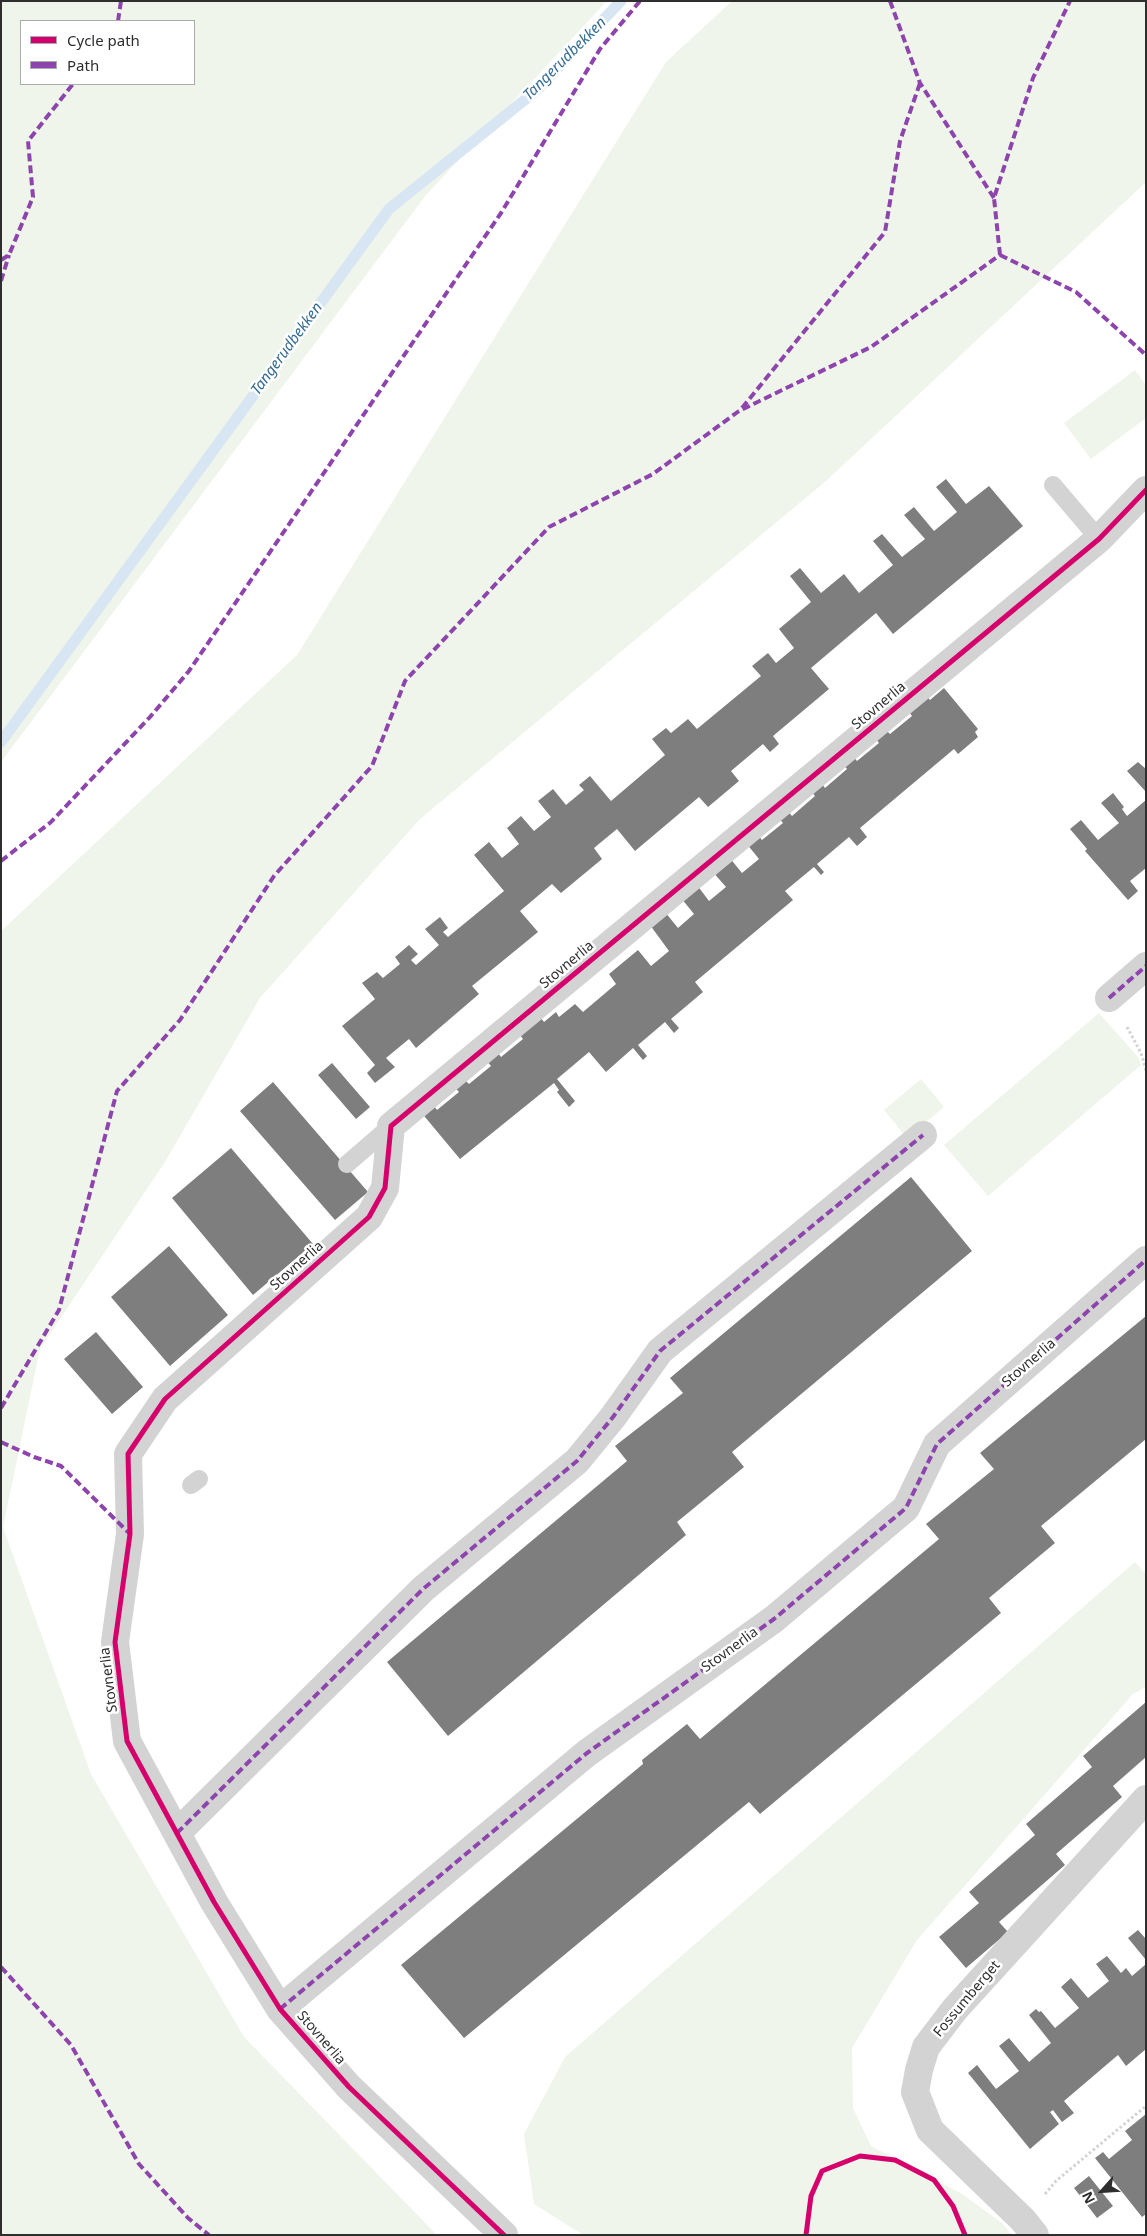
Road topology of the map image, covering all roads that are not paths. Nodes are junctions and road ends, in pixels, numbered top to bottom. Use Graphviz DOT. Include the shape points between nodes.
graph roads {
  1 [pos="1053,485"];
  2 [pos="1146,490"];
  3 [pos="1099,539"];
  4 [pos="1146,966"];
  5 [pos="1108,998"];
  6 [pos="391,1126"];
  7 [pos="923,1135"];
  8 [pos="347,1164"];
  9 [pos="1146,1260"];
  10 [pos="1146,1799"];
  11 [pos="177,1833"];
  12 [pos="280,2009"];
  13 [pos="1029,2227"];
  14 [pos="504,2235"];
  1 -- 3 [label="lane"];
  2 -- 3 [label="street, Stovnerlia"];
  3 -- 6 [label="street, Stovnerlia"];
  4 -- 5 [label="street"];
  6 -- 8 [label="lane"];
  6 -- 11 [label="street, Stovnerlia" via="385,1188 369,1217 165,1398 128,1454 130,1534 115,1642 128,1741"];
  7 -- 11 [label="street" via="660,1351 577,1461 423,1589"];
  9 -- 12 [label="street, Stovnerlia" via="937,1444 906,1508 774,1619 586,1753"];
  10 -- 13 [label="street, Fossumberget" via="955,2009 926,2047 919,2070 915,2092 930,2130"];
  11 -- 12 [label="street, Stovnerlia" via="214,1902"];
  12 -- 14 [label="street, Stovnerlia" via="349,2087"];
}
